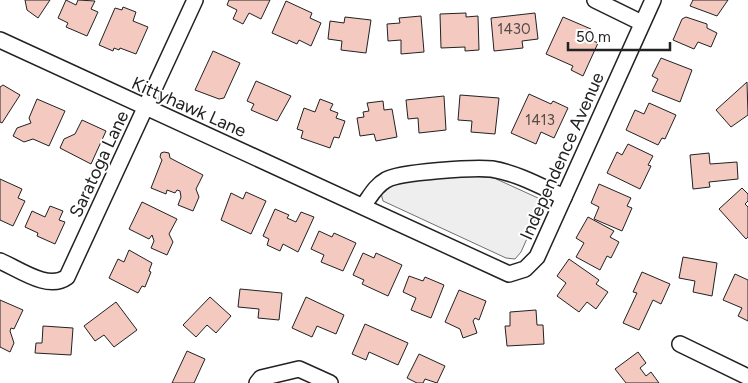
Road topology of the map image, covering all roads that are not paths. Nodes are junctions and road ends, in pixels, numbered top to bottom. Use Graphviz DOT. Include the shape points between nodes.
graph roads {
  1 [pos="195,0"];
  2 [pos="595,0"];
  3 [pos="653,0"];
  4 [pos="642,22"];
  5 [pos="0,40"];
  6 [pos="145,108"];
  7 [pos="564,197"];
  8 [pos="363,206"];
  9 [pos="0,261"];
  10 [pos="525,269"];
  11 [pos="680,344"];
  12 [pos="748,377"];
  13 [pos="257,383"];
  14 [pos="330,383"];
  1 -- 6 [label="street, Saratoga Lane"];
  2 -- 4 [label="street"];
  3 -- 4 [label="street, Independence Avenue"];
  4 -- 7 [label="street, Independence Avenue"];
  5 -- 6 [label="street, Kittyhawk Lane"];
  6 -- 8 [label="street, Kittyhawk Lane"];
  6 -- 9 [label="street, Saratoga Lane" via="67,277 50,283"];
  7 -- 8 [label="street" via="492,169 465,170 399,174 376,188"];
  7 -- 10 [label="street, Independence Avenue" via="537,257"];
  8 -- 10 [label="street, Kittyhawk Lane" via="509,274"];
  11 -- 12 [label="street"];
  13 -- 14 [label="street" via="261,378 299,370"];
}
